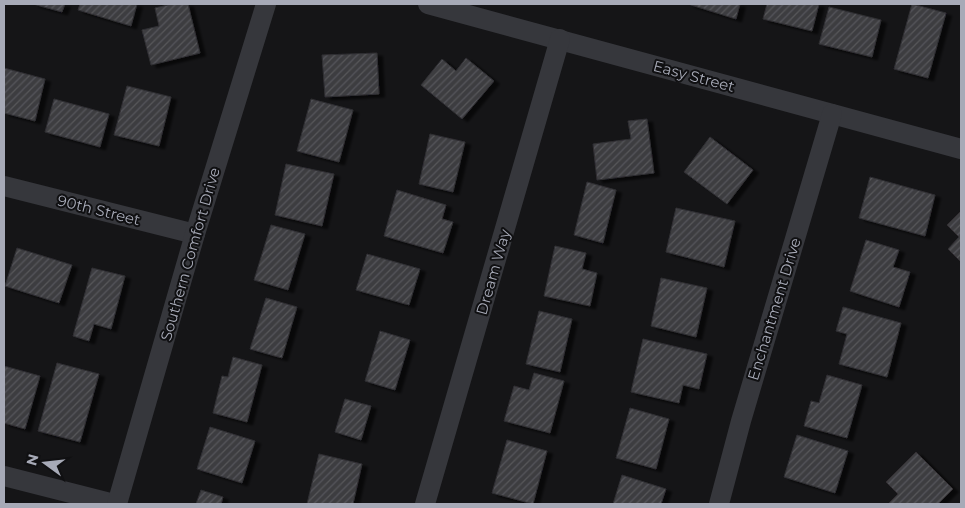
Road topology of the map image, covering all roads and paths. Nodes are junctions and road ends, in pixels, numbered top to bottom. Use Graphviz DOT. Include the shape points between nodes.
graph roads {
  1 [pos="266,4"];
  2 [pos="428,4"];
  3 [pos="560,39"];
  4 [pos="832,114"];
  5 [pos="961,148"];
  6 [pos="4,186"];
  7 [pos="195,234"];
  8 [pos="4,476"];
  9 [pos="116,504"];
  10 [pos="425,504"];
  11 [pos="719,504"];
  1 -- 7 [label="street, Southern Comfort Drive"];
  2 -- 3 [label="street, Easy Street"];
  3 -- 4 [label="street, Easy Street"];
  3 -- 10 [label="street, Dream Way"];
  4 -- 5 [label="street, Easy Street"];
  4 -- 11 [label="street, Enchantment Drive"];
  6 -- 7 [label="street, 90th Street"];
  7 -- 9 [label="street, Southern Comfort Drive"];
  8 -- 9 [label="street"];
}
